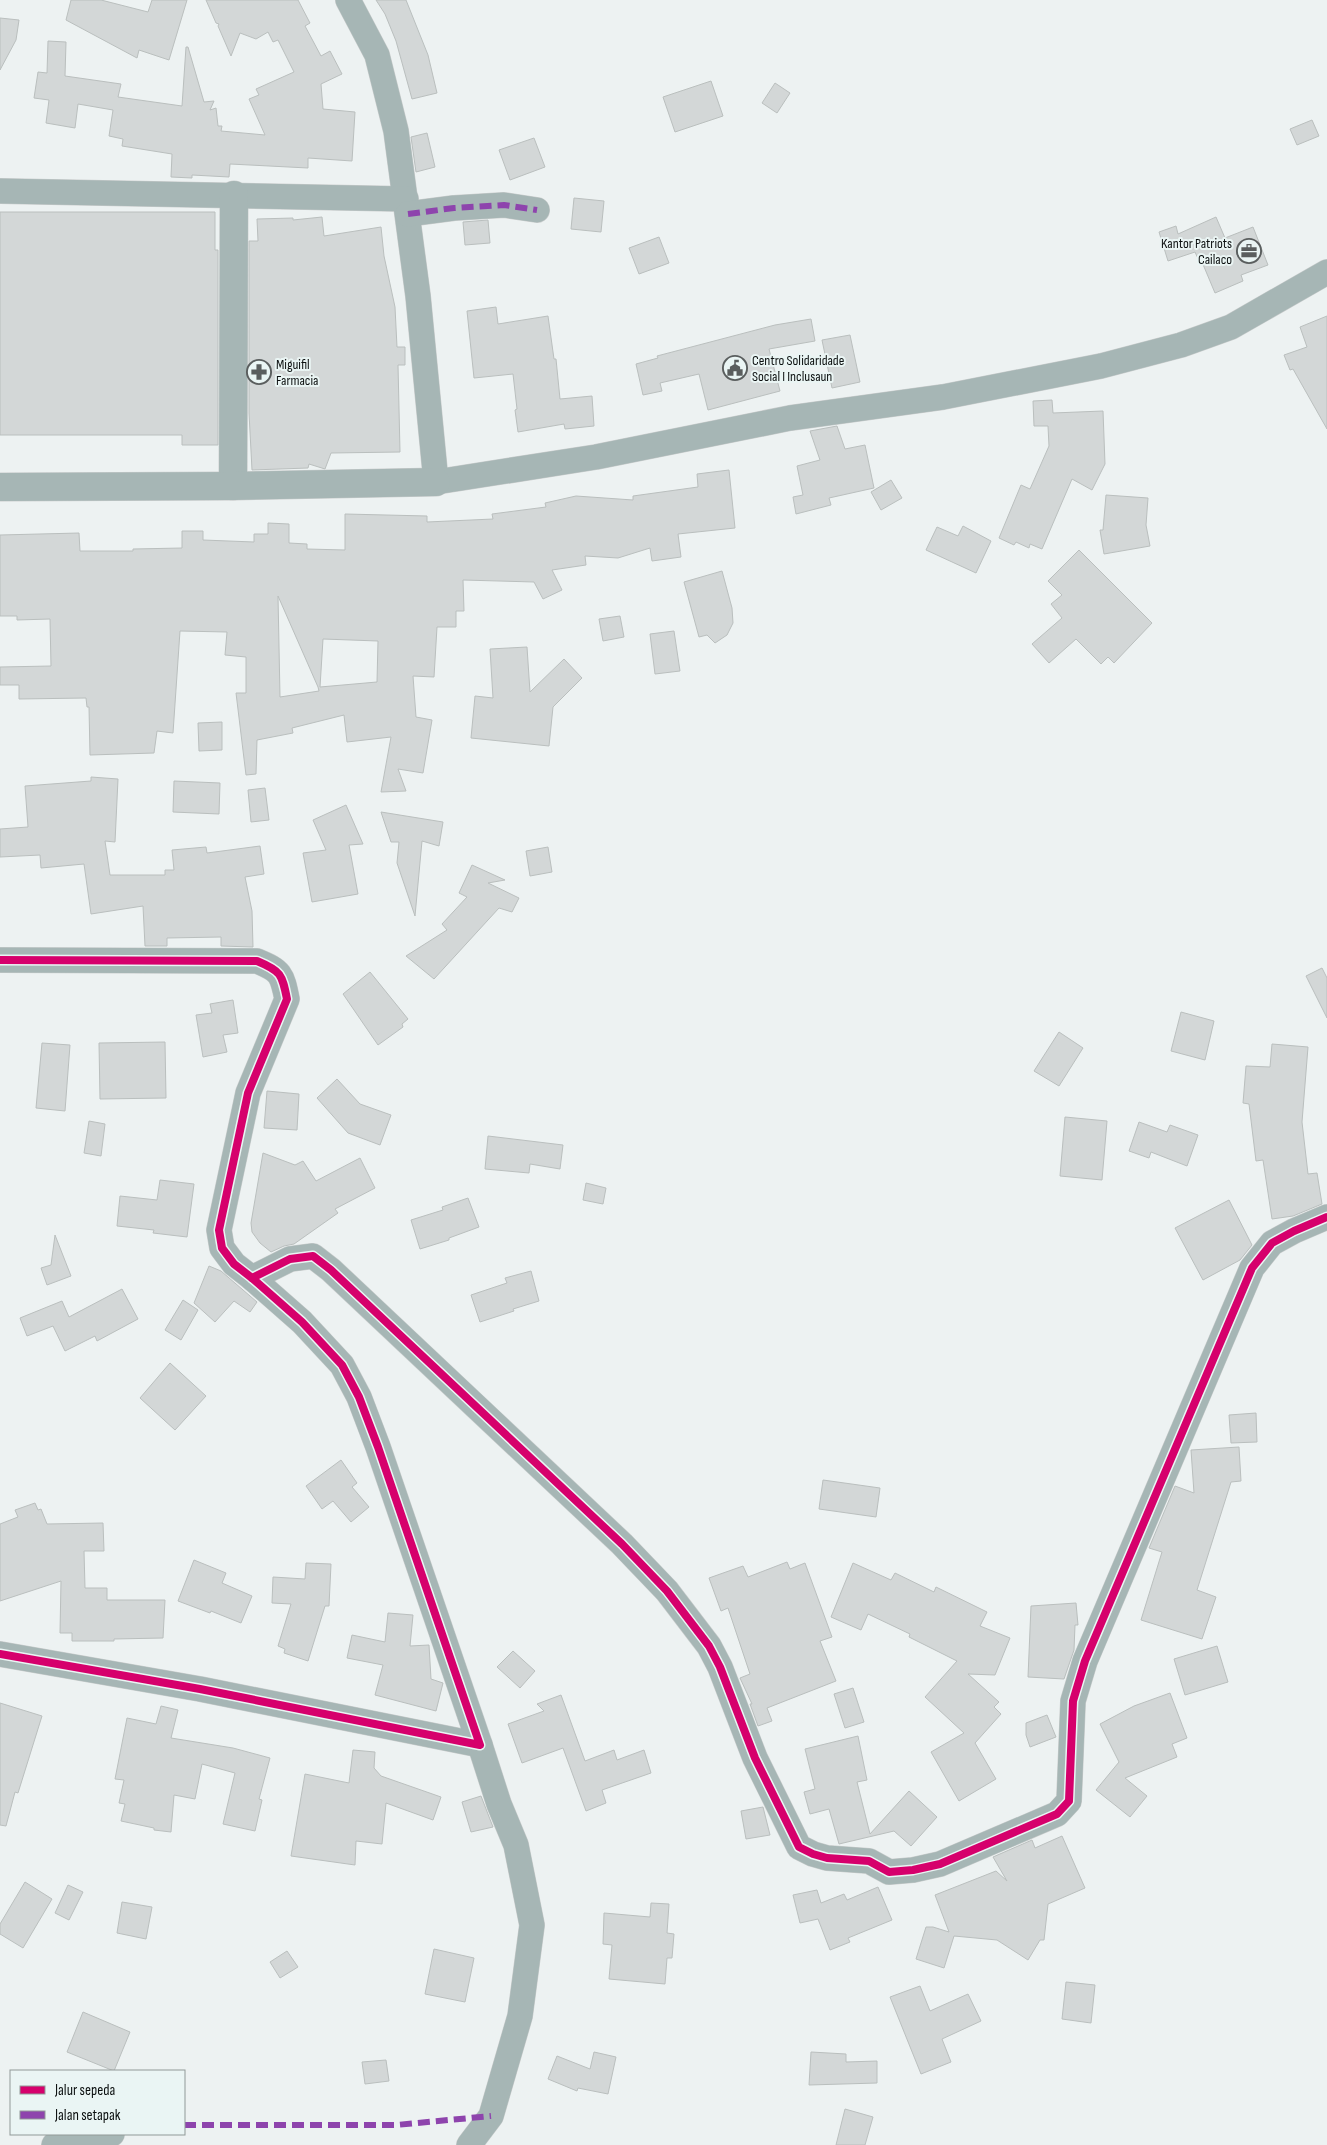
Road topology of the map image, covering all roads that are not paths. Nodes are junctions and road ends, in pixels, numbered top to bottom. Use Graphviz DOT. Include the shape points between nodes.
graph roads {
  1 [pos="348,0"];
  2 [pos="0,191"];
  3 [pos="234,195"];
  4 [pos="407,207"];
  5 [pos="537,210"];
  6 [pos="1326,274"];
  7 [pos="436,482"];
  8 [pos="233,486"];
  9 [pos="0,487"];
  10 [pos="0,960"];
  11 [pos="1327,1217"];
  12 [pos="252,1278"];
  13 [pos="0,1654"];
  14 [pos="480,1745"];
  15 [pos="107,2135"];
  16 [pos="54,2145"];
  17 [pos="469,2145"];
  1 -- 4 [label="street" via="377,55 396,131"];
  2 -- 3 [label="street"];
  3 -- 4 [label="street"];
  3 -- 8 [label="street"];
  4 -- 5 [label="street" via="504,205"];
  4 -- 7 [label="street"];
  6 -- 7 [label="street" via="1231,327 1181,346 1101,366 943,397 790,418 596,457"];
  7 -- 8 [label="street"];
  8 -- 9 [label="street"];
  10 -- 12 [label="street" via="258,961 276,969 284,983 287,999 248,1093 219,1230 222,1248 234,1264"];
  11 -- 12 [label="street" via="1272,1243 1252,1268 1085,1661 1073,1701 1069,1801 1057,1814 940,1864 889,1872 869,1862 827,1858 799,1847 755,1758 713,1653 667,1591 622,1544 331,1270 313,1256 290,1258"];
  12 -- 14 [label="street" via="302,1322 342,1365 359,1397"];
  13 -- 14 [label="street" via="200,1689"];
  14 -- 17 [label="street" via="516,1845 532,1925 520,2016 504,2072 491,2116"];
  15 -- 16 [label="street"];
}
